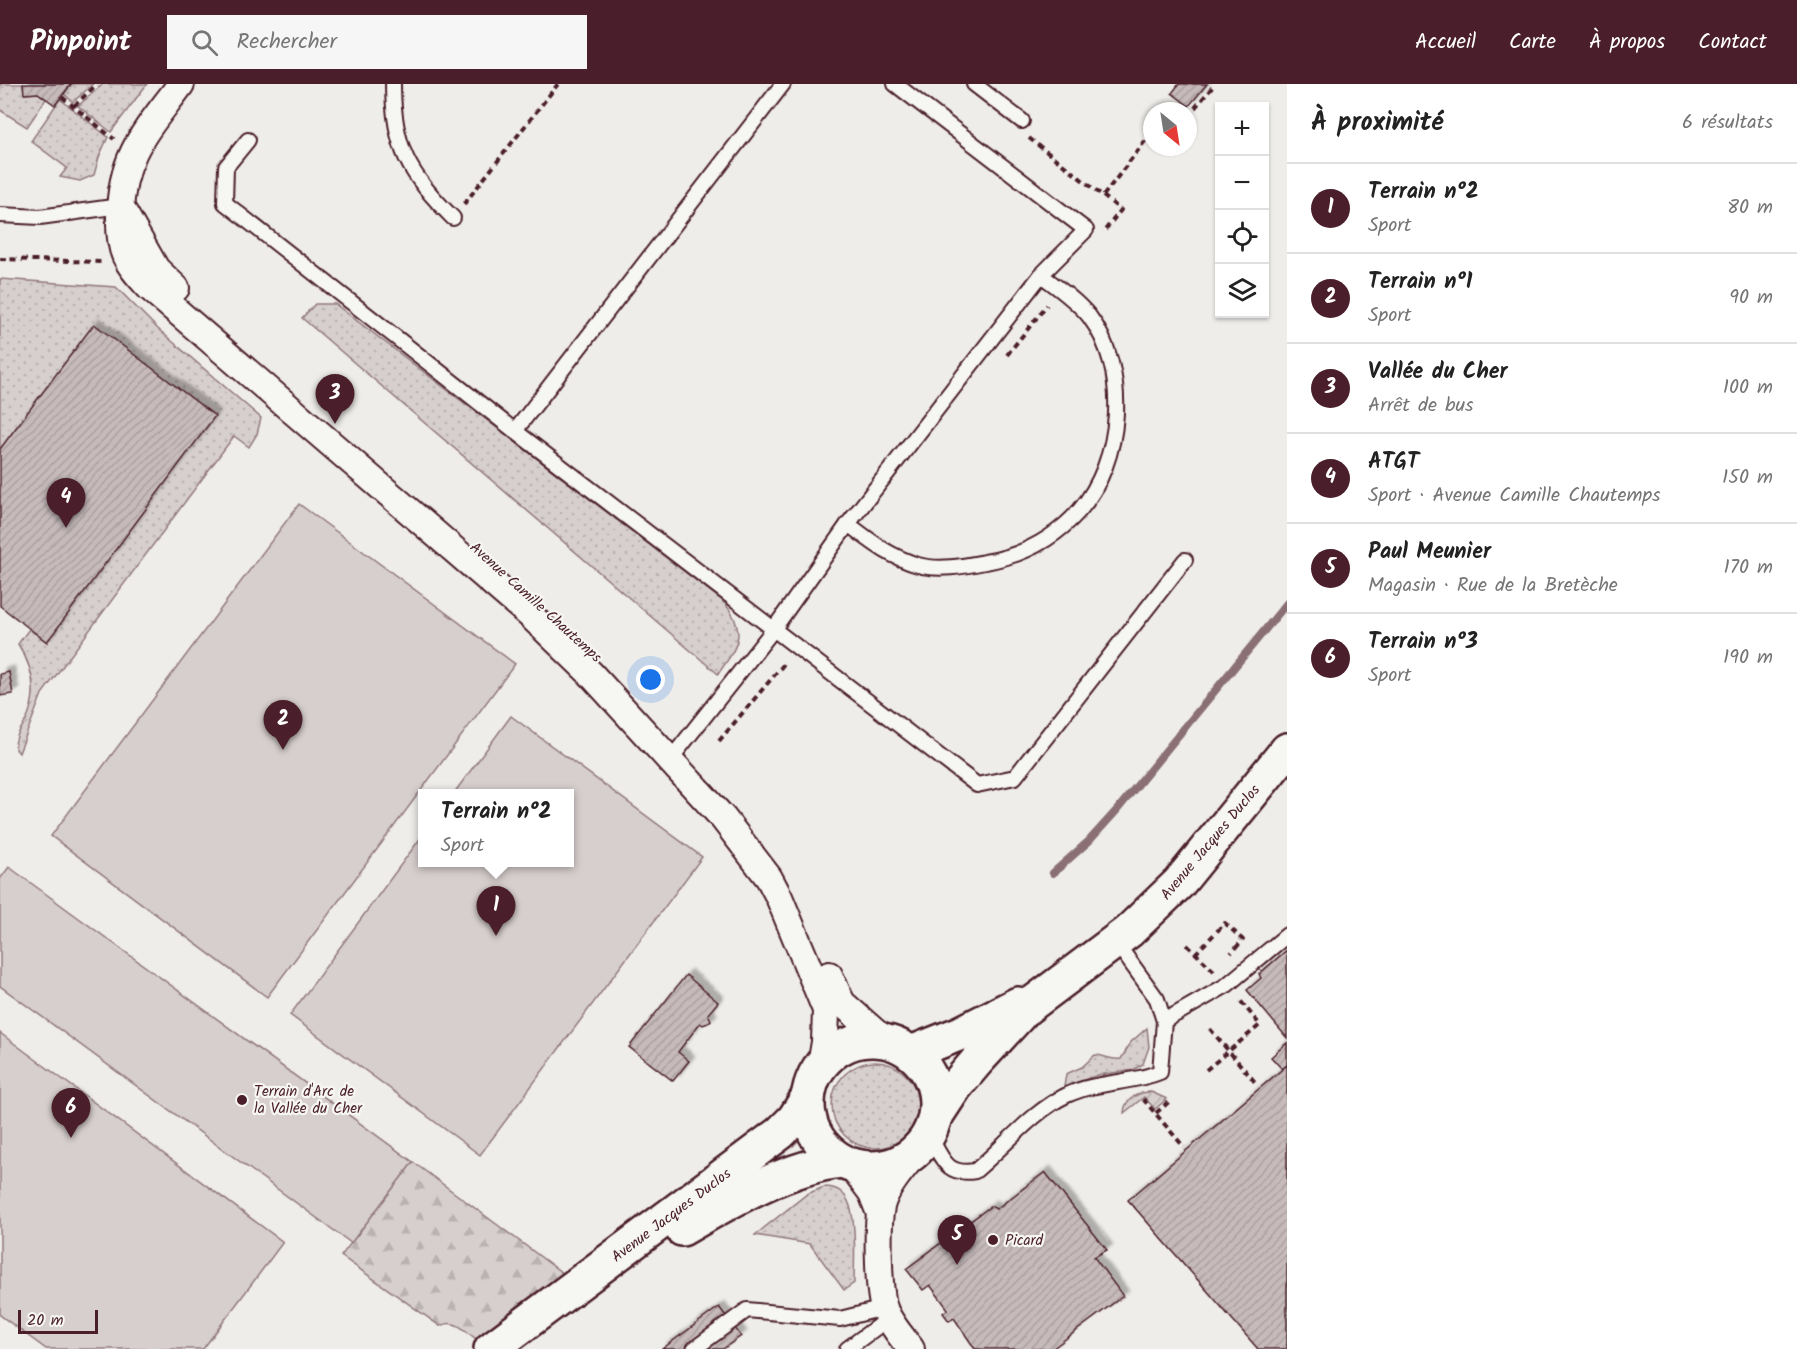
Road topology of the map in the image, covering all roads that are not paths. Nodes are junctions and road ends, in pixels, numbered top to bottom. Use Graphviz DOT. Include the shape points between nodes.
graph roads {
  1 [pos="181,84"];
  2 [pos="393,84"];
  3 [pos="783,84"];
  4 [pos="895,84"];
  5 [pos="974,84"];
  6 [pos="1022,127"];
  7 [pos="248,140"];
  8 [pos="120,206"];
  9 [pos="0,215"];
  10 [pos="453,218"];
  11 [pos="1041,275"];
  12 [pos="515,431"];
  13 [pos="848,524"];
  14 [pos="1185,560"];
  15 [pos="773,630"];
  16 [pos="1287,750"];
  17 [pos="676,754"];
  18 [pos="1287,935"];
  19 [pos="1115,941"];
  20 [pos="1071,973"];
  21 [pos="1164,1021"];
  22 [pos="903,1048"];
  23 [pos="821,1066"];
  24 [pos="808,1097"];
  25 [pos="927,1134"];
  26 [pos="846,1163"];
  27 [pos="879,1211"];
  28 [pos="886,1313"];
  29 [pos="525,1326"];
  30 [pos="491,1349"];
  31 [pos="693,1349"];
  32 [pos="847,1349"];
  33 [pos="911,1349"];
  1 -- 8 [label="street" via="134,149 121,184"];
  2 -- 10 [label="lane" via="399,141 410,168"];
  3 -- 12 [label="lane"];
  4 -- 11 [label="lane" via="1086,230"];
  5 -- 6 [label="lane"];
  7 -- 12 [label="lane" via="226,166 225,203"];
  8 -- 9 [label="lane" via="40,217"];
  8 -- 17 [label="street, Avenue Camille Chautemps" via="156,269 545,606 611,671"];
  11 -- 13 [label="lane"];
  11 -- 13 [label="lane" via="1089,317 1114,375 1117,413 1109,455 1100,479 1080,510 1030,549 998,560 957,567 921,566 889,555"];
  12 -- 15 [label="lane"];
  13 -- 15 [label="lane"];
  14 -- 15 [label="lane" via="1016,777 977,785"];
  15 -- 17 [label="lane"];
  16 -- 19 [label="main road, Avenue Jacques Duclos" via="1179,883"];
  17 -- 22 [label="street, Avenue Camille Chautemps" via="726,796 778,864 803,910 842,1003 876,1033"];
  17 -- 23 [label="street, Avenue Camille Chautemps" via="779,897 826,1010"];
  18 -- 21 [label="lane" via="1227,985"];
  19 -- 20 [label="main road, Avenue Jacques Duclos"];
  19 -- 21 [label="lane" via="1157,999"];
  20 -- 22 [label="main road, Avenue Jacques Duclos" via="971,1029"];
  20 -- 25 [label="main road, Avenue Jacques Duclos" via="1025,1009 955,1087"];
  21 -- 25 [label="lane" via="1160,1072 1142,1079 1094,1084 1066,1095 1044,1108 975,1171 961,1173 947,1167"];
  22 -- 23 [label="main road" via="872,1040 855,1042"];
  22 -- 25 [label="main road" via="923,1065 932,1081 936,1098"];
  23 -- 24 [label="main road"];
  24 -- 26 [label="main road" via="815,1134 829,1152"];
  24 -- 29 [label="main road, Avenue Jacques Duclos" via="780,1132"];
  25 -- 26 [label="main road" via="903,1161 868,1169"];
  25 -- 27 [label="street" via="888,1189"];
  26 -- 27 [label="street" via="872,1193"];
  26 -- 29 [label="main road, Avenue Jacques Duclos" via="820,1163 802,1169 715,1210"];
  27 -- 28 [label="street" via="881,1289"];
  28 -- 31 [label="lane" via="840,1319 747,1310"];
  28 -- 32 [label="lane"];
  28 -- 33 [label="street"];
  29 -- 30 [label="main road, Avenue Jacques Duclos"];
}
